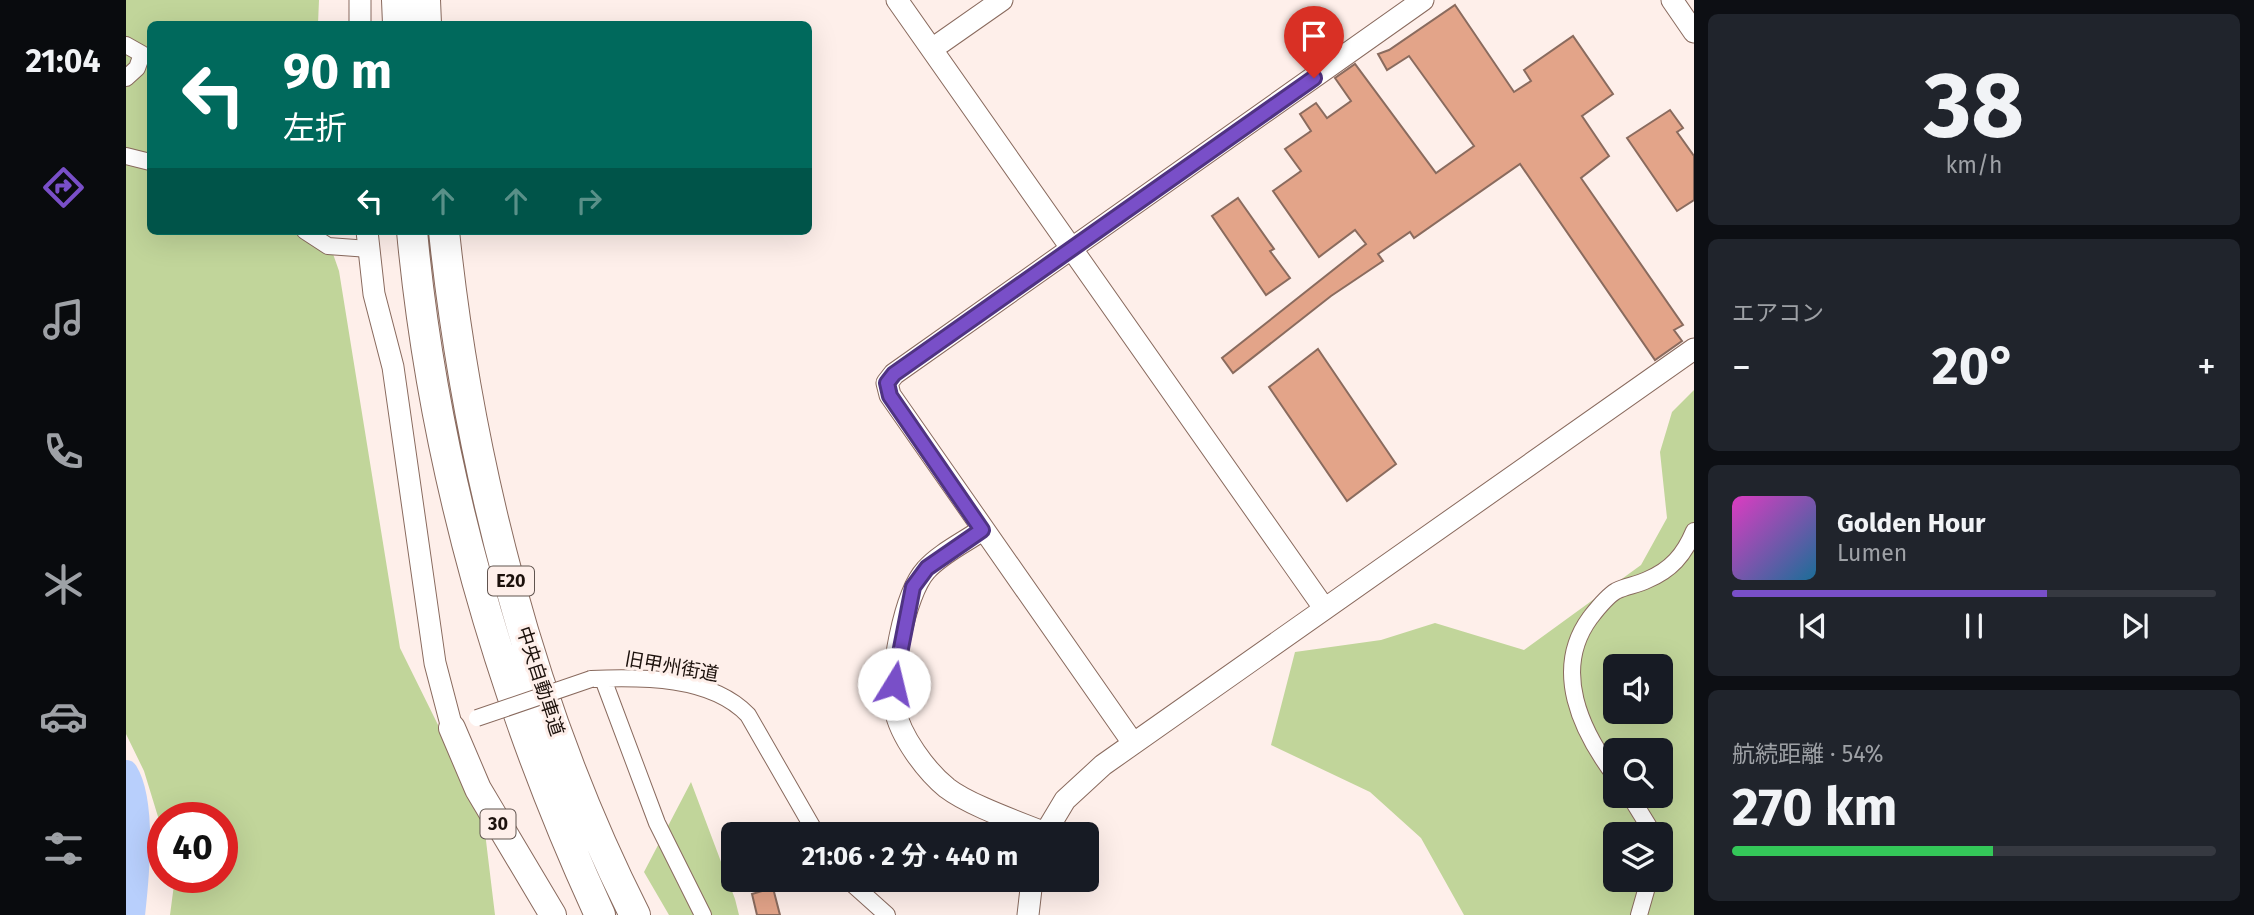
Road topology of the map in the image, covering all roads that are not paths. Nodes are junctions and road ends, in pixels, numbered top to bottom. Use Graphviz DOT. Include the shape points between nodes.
graph roads {
  1 [pos="360,0"];
  2 [pos="397,0"];
  3 [pos="425,0"];
  4 [pos="897,0"];
  5 [pos="1002,0"];
  6 [pos="1423,0"];
  7 [pos="1672,0"];
  8 [pos="360,21"];
  9 [pos="398,21"];
  10 [pos="426,21"];
  11 [pos="1694,32"];
  12 [pos="126,45"];
  13 [pos="932,49"];
  14 [pos="126,78"];
  15 [pos="126,156"];
  16 [pos="147,161"];
  17 [pos="311,235"];
  18 [pos="413,235"];
  19 [pos="445,235"];
  20 [pos="368,240"];
  21 [pos="1073,248"];
  22 [pos="1691,356"];
  23 [pos="982,530"];
  24 [pos="1694,531"];
  25 [pos="1324,608"];
  26 [pos="597,679"];
  27 [pos="452,728"];
  28 [pos="1133,743"];
  29 [pos="1603,755"];
  30 [pos="810,822"];
  31 [pos="1018,822"];
  32 [pos="1051,822"];
  33 [pos="861,892"];
  34 [pos="1031,892"];
  35 [pos="1646,892"];
  36 [pos="553,915"];
  37 [pos="600,915"];
  38 [pos="635,915"];
  39 [pos="704,915"];
  40 [pos="887,915"];
  41 [pos="1028,915"];
  42 [pos="1639,915"];
  1 -- 8 [label="street"];
  2 -- 9 [label="highway"];
  3 -- 10 [label="highway"];
  4 -- 13 [label="street"];
  5 -- 13 [label="street"];
  6 -- 21 [label="street"];
  7 -- 11 [label="street"];
  12 -- 14 [label="street" via="142,54 138,68"];
  13 -- 21 [label="street"];
  15 -- 16 [label="street"];
  17 -- 20 [label="street" via="328,246"];
  18 -- 37 [label="highway, 中央自動車道 / E20" via="439,419 473,568 545,787"];
  19 -- 38 [label="highway, 中央自動車道 / E20" via="470,406 524,630 573,775"];
  20 -- 27 [label="street" via="374,294 393,367 435,663"];
  21 -- 23 [label="street" via="887,383 890,396"];
  21 -- 25 [label="street"];
  22 -- 25 [label="street"];
  23 -- 28 [label="street"];
  23 -- 31 [label="street" via="927,568 913,587 894,684 894,708 900,726 926,765 950,790"];
  24 -- 29 [label="street" via="1674,565 1616,591 1597,609 1572,655 1570,678 1576,702"];
  25 -- 28 [label="street"];
  26 -- 27 [label="street, 旧甲州街道, bridge"];
  26 -- 30 [label="street, 旧甲州街道" via="622,676 663,682 720,694 737,704 748,715"];
  26 -- 39 [label="street" via="657,823"];
  27 -- 36 [label="main road, 30" via="483,798"];
  28 -- 32 [label="street" via="1077,786"];
  33 -- 40 [label="street"];
  34 -- 41 [label="street"];
  35 -- 42 [label="street"];
}
